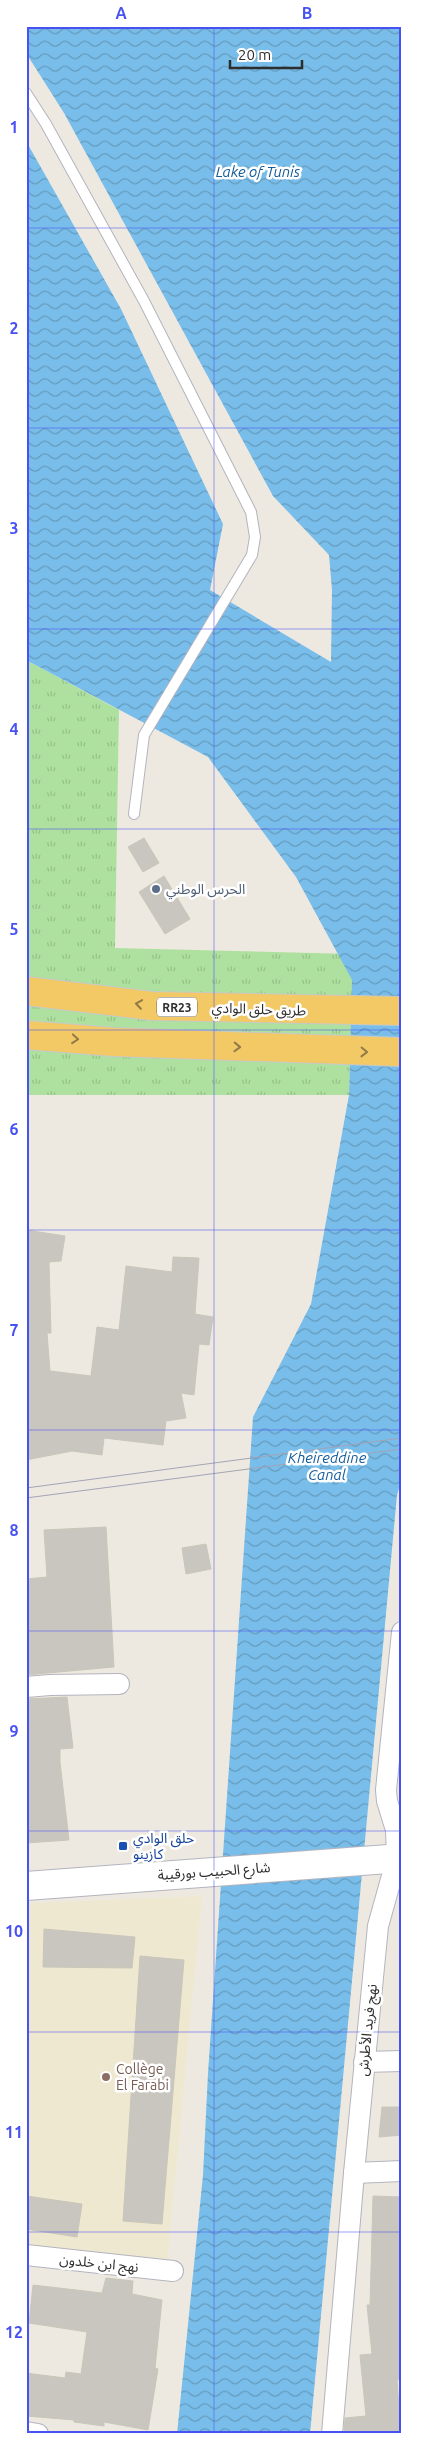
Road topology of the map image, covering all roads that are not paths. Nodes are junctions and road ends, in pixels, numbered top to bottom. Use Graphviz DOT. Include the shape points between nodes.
graph roads {
  1 [pos="26,93"];
  2 [pos="134,814"];
  3 [pos="26,991"];
  4 [pos="402,1011"];
  5 [pos="26,1035"];
  6 [pos="402,1052"];
  7 [pos="402,1632"];
  8 [pos="119,1684"];
  9 [pos="26,1688"];
  10 [pos="396,1858"];
  11 [pos="26,1886"];
  12 [pos="402,2061"];
  13 [pos="364,2062"];
  14 [pos="402,2171"];
  15 [pos="354,2173"];
  16 [pos="26,2255"];
  17 [pos="173,2271"];
  18 [pos="26,2432"];
  19 [pos="38,2434"];
  20 [pos="332,2434"];
  1 -- 2 [label="lane" via="144,301 251,512 256,537 252,555 144,735"];
  4 -- 3 [label="highway, طريق حلق الوادي / RR23, one-way" via="152,1006"];
  5 -- 6 [label="highway, one-way" via="114,1042"];
  7 -- 10 [label="street, نهج فريد الأطرش" via="386,1790 396,1830"];
  8 -- 9 [label="street"];
  10 -- 11 [label="main road, شارع الحبيب بورقيبة"];
  10 -- 13 [label="street, نهج فريد الأطرش" via="378,1926"];
  12 -- 13 [label="street"];
  13 -- 15 [label="street, نهج فريد الأطرش"];
  14 -- 15 [label="street"];
  15 -- 20 [label="street, نهج فريد الأطرش"];
  16 -- 17 [label="street, نهج ابن خلدون"];
  18 -- 19 [label="street"];
}
